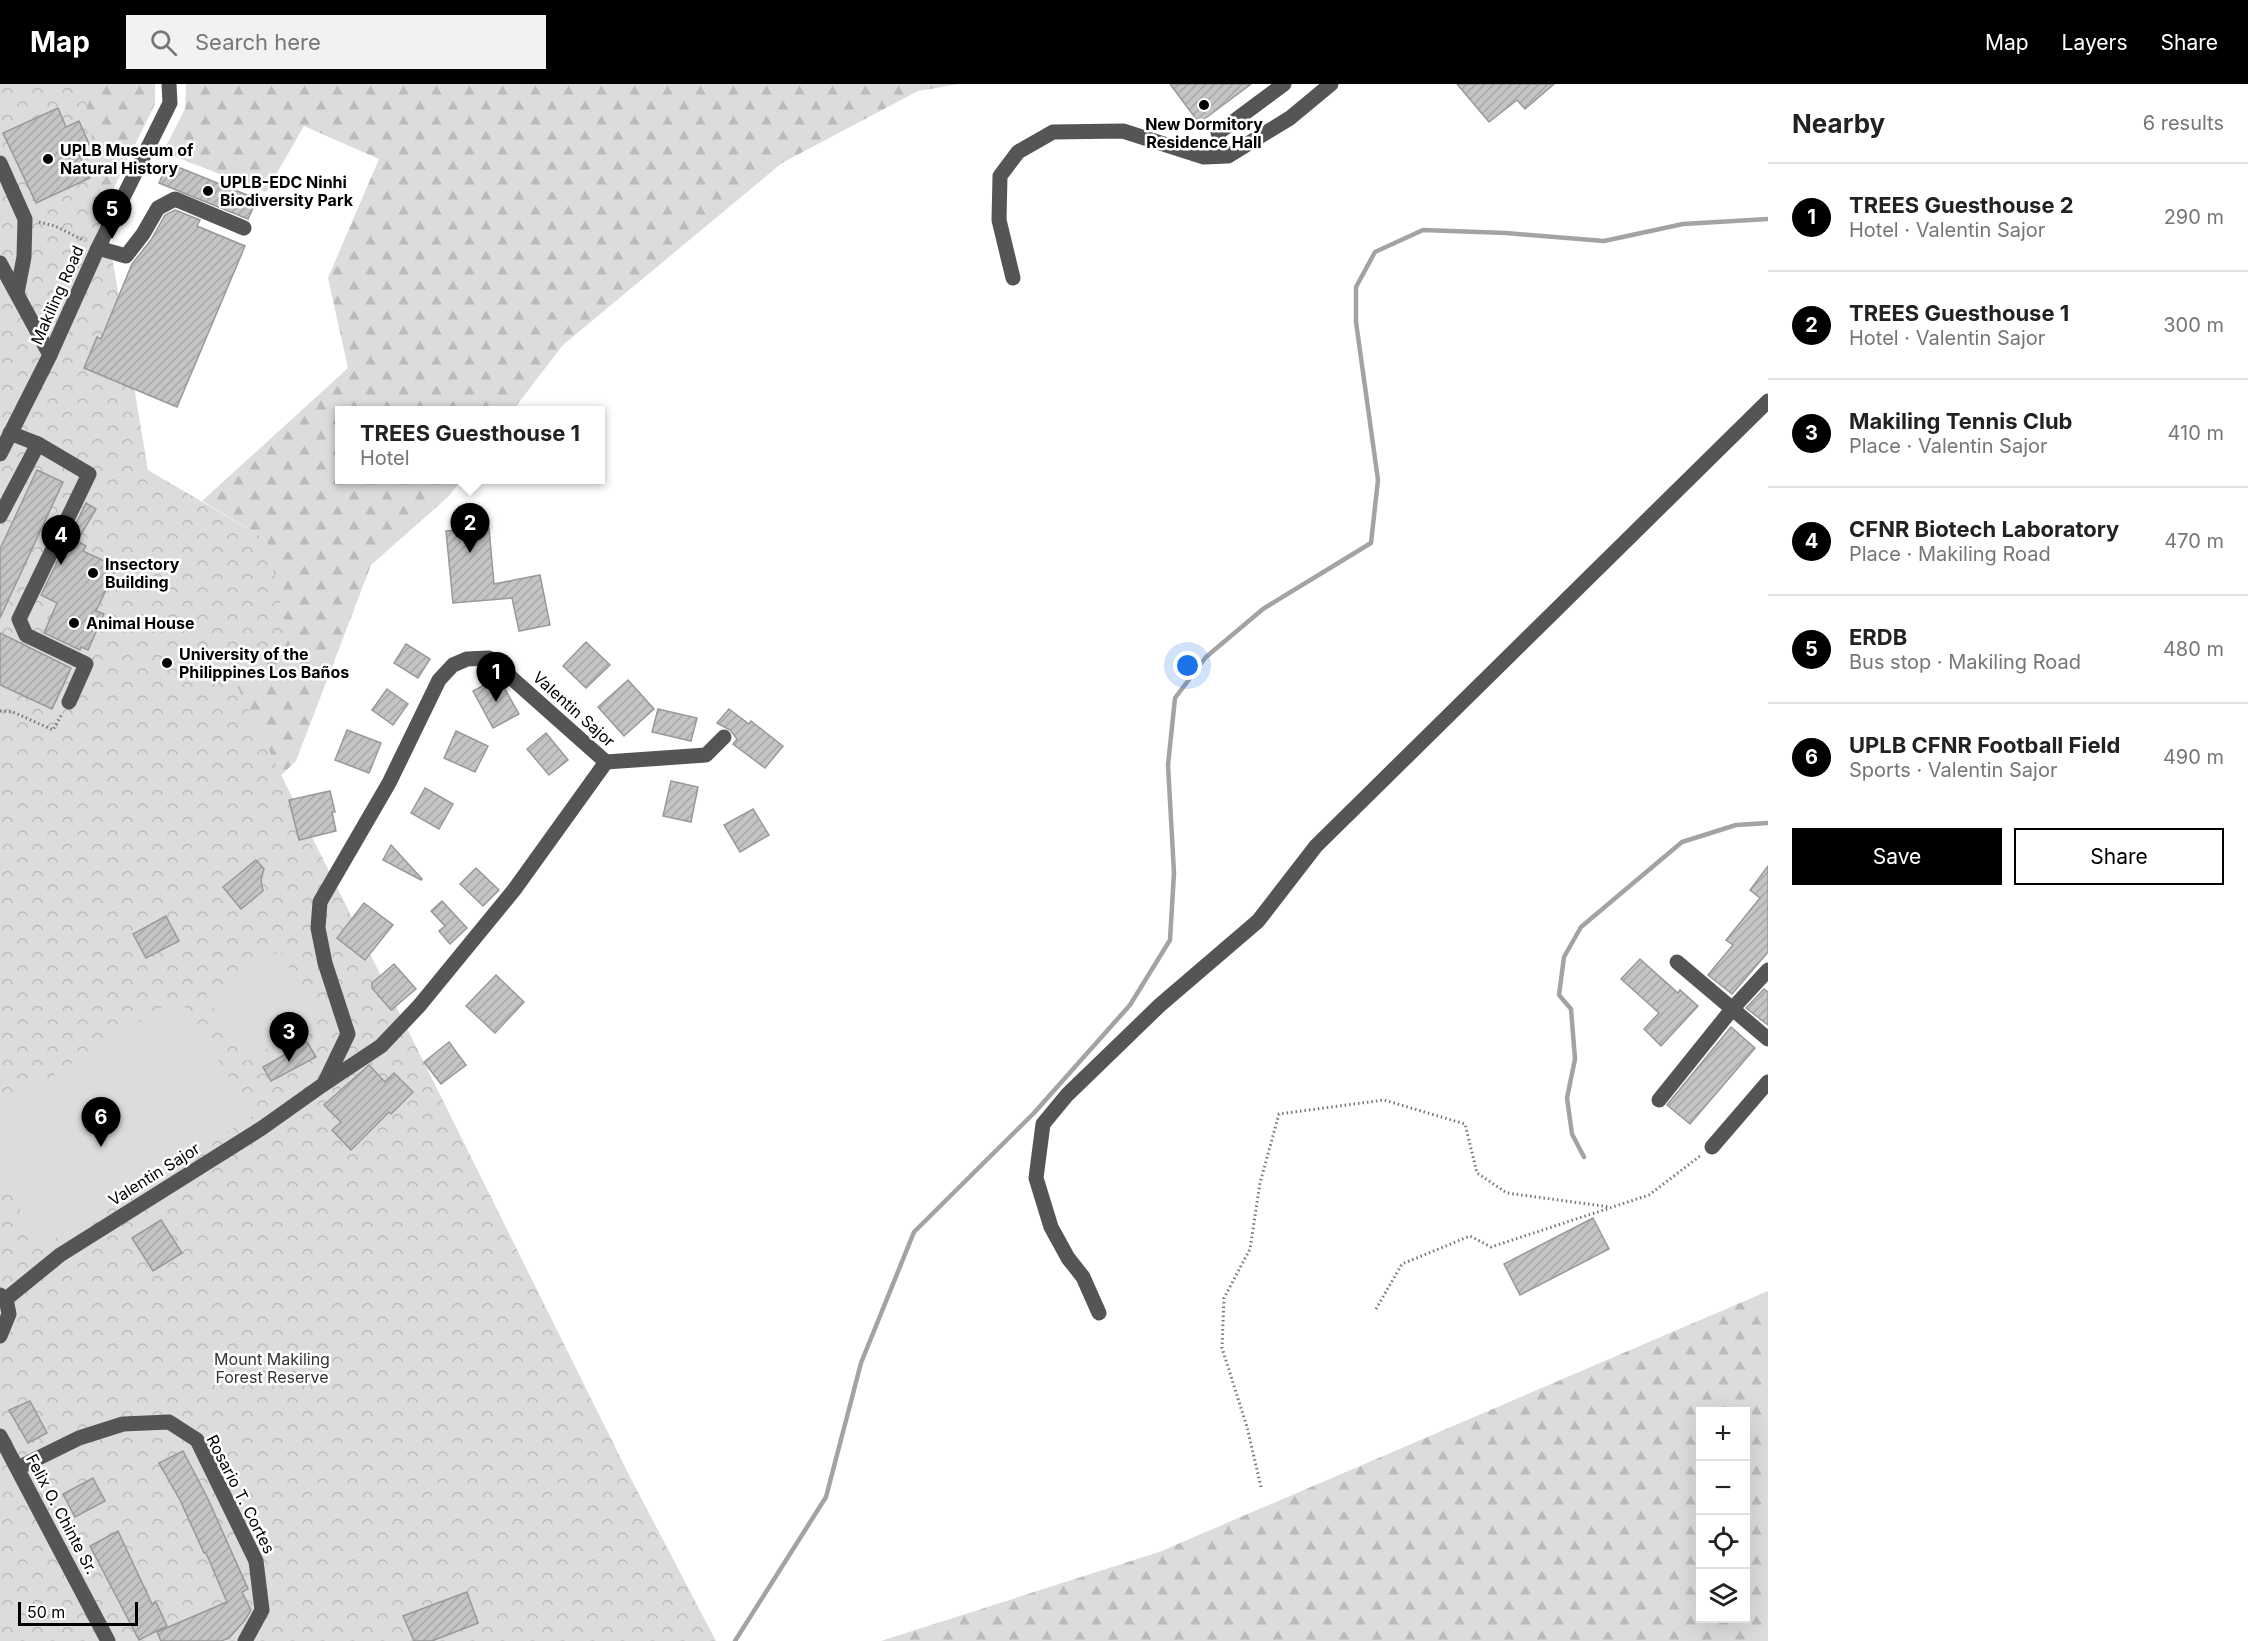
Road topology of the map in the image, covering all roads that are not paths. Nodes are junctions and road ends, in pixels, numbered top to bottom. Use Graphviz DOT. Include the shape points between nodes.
graph roads {
  1 [pos="169,84"];
  2 [pos="1284,84"];
  3 [pos="1331,84"];
  4 [pos="1218,133"];
  5 [pos="0,163"];
  6 [pos="243,228"];
  7 [pos="95,246"];
  8 [pos="0,263"];
  9 [pos="1013,278"];
  10 [pos="17,293"];
  11 [pos="50,355"];
  12 [pos="1768,401"];
  13 [pos="10,433"];
  14 [pos="38,444"];
  15 [pos="0,454"];
  16 [pos="0,516"];
  17 [pos="69,702"];
  18 [pos="724,737"];
  19 [pos="606,762"];
  20 [pos="1677,962"];
  21 [pos="1768,970"];
  22 [pos="1733,1008"];
  23 [pos="1768,1039"];
  24 [pos="1768,1082"];
  25 [pos="324,1084"];
  26 [pos="1659,1100"];
  27 [pos="1712,1147"];
  28 [pos="3,1297"];
  29 [pos="1099,1313"];
  30 [pos="0,1336"];
  31 [pos="0,1436"];
  32 [pos="18,1468"];
  33 [pos="250,1640"];
  34 [pos="108,1641"];
  1 -- 7 [label="street, Makiling Road" via="170,103"];
  2 -- 4 [label="street"];
  3 -- 9 [label="street" via="1290,118 1228,156 1204,157 1124,131 1053,132 1018,152 1000,176 999,220"];
  5 -- 10 [label="street" via="25,219 24,257"];
  6 -- 7 [label="street" via="175,199 158,208 126,256"];
  7 -- 11 [label="street, Makiling Road"];
  8 -- 10 [label="street"];
  10 -- 11 [label="street"];
  11 -- 13 [label="street, Makiling Road"];
  12 -- 29 [label="street" via="1317,846 1258,921 1160,1005 1067,1095 1043,1124 1036,1178 1051,1227 1083,1277"];
  13 -- 14 [label="street"];
  13 -- 15 [label="street, Makiling Road"];
  14 -- 16 [label="street"];
  14 -- 17 [label="street" via="89,474 19,619 26,636 86,664"];
  18 -- 19 [label="street" via="706,755"];
  19 -- 25 [label="street, Valentin Sajor" via="514,890 419,1006 381,1046"];
  19 -- 25 [label="street, Valentin Sajor" via="489,658 467,659 453,665 440,680 389,783 320,902 318,928 325,963 348,1034"];
  20 -- 22 [label="street"];
  21 -- 22 [label="street"];
  22 -- 23 [label="street"];
  22 -- 26 [label="street"];
  24 -- 27 [label="street"];
  25 -- 28 [label="street, Valentin Sajor" via="262,1128 60,1255"];
  28 -- 30 [label="street, Valentin Sajor" via="9,1314"];
  31 -- 32 [label="street, Felix O. Chinte Sr."];
  32 -- 33 [label="street, Rosario T. Cortes" via="79,1438 123,1424 169,1422 197,1440 256,1561 262,1610"];
  32 -- 34 [label="street, Felix O. Chinte Sr."];
}
